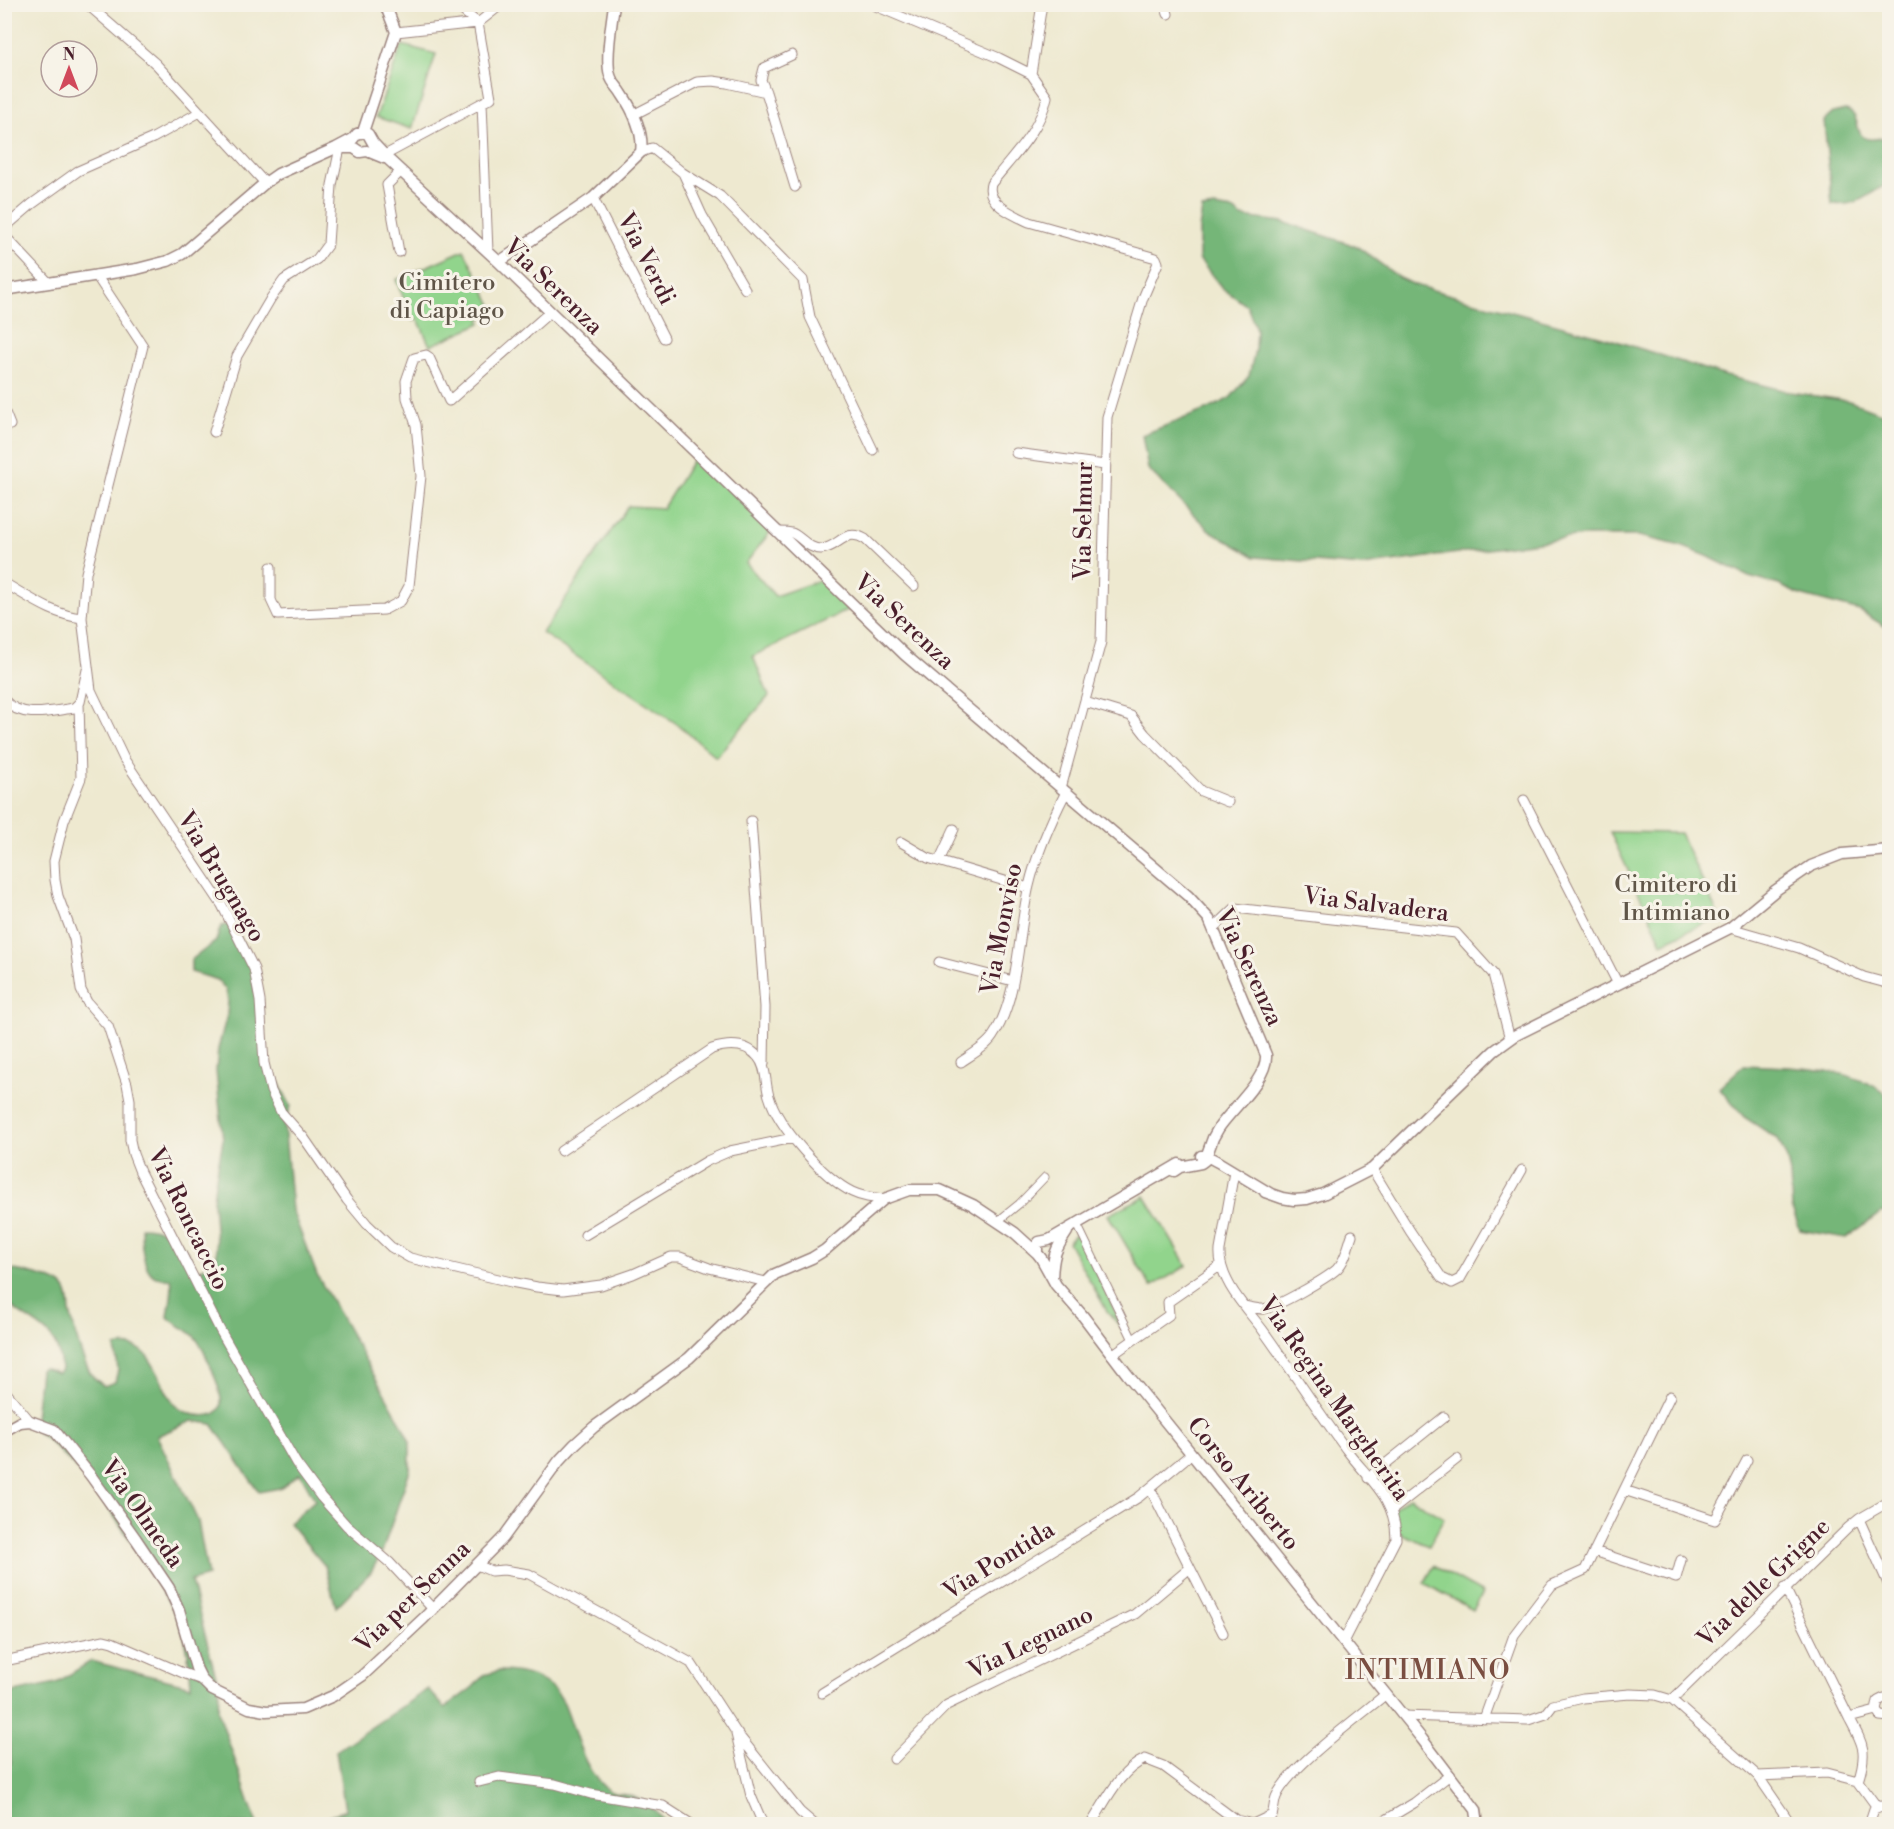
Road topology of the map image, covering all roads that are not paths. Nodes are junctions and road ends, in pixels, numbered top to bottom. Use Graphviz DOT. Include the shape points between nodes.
graph roads {
  1 [pos="87,4"];
  2 [pos="385,4"];
  3 [pos="454,4"];
  4 [pos="502,4"];
  5 [pos="614,4"];
  6 [pos="871,4"];
  7 [pos="1042,4"];
  8 [pos="478,23"];
  9 [pos="396,32"];
  10 [pos="792,55"];
  11 [pos="1031,74"];
  12 [pos="765,92"];
  13 [pos="482,103"];
  14 [pos="200,112"];
  15 [pos="633,115"];
  16 [pos="363,132"];
  17 [pos="354,143"];
  18 [pos="370,147"];
  19 [pos="338,148"];
  20 [pos="641,152"];
  21 [pos="387,158"];
  22 [pos="401,171"];
  23 [pos="683,173"];
  24 [pos="265,183"];
  25 [pos="795,187"];
  26 [pos="592,198"];
  27 [pos="4,228"];
  28 [pos="4,235"];
  29 [pos="399,252"];
  30 [pos="488,252"];
  31 [pos="499,262"];
  32 [pos="96,275"];
  33 [pos="49,283"];
  34 [pos="745,289"];
  35 [pos="4,290"];
  36 [pos="550,312"];
  37 [pos="664,338"];
  38 [pos="4,410"];
  39 [pos="10,424"];
  40 [pos="214,432"];
  41 [pos="873,450"];
  42 [pos="1016,453"];
  43 [pos="1105,465"];
  44 [pos="778,532"];
  45 [pos="271,567"];
  46 [pos="4,583"];
  47 [pos="914,586"];
  48 [pos="82,618"];
  49 [pos="88,667"];
  50 [pos="4,700"];
  51 [pos="1085,702"];
  52 [pos="79,703"];
  53 [pos="1064,790"];
  54 [pos="1524,800"];
  55 [pos="1228,802"];
  56 [pos="751,821"];
  57 [pos="954,829"];
  58 [pos="901,842"];
  59 [pos="1890,849"];
  60 [pos="939,861"];
  61 [pos="1028,888"];
  62 [pos="1730,928"];
  63 [pos="1213,929"];
  64 [pos="939,962"];
  65 [pos="1012,981"];
  66 [pos="1618,984"];
  67 [pos="1890,984"];
  68 [pos="1510,1039"];
  69 [pos="961,1062"];
  70 [pos="764,1068"];
  71 [pos="793,1138"];
  72 [pos="561,1151"];
  73 [pos="1207,1156"];
  74 [pos="1372,1169"];
  75 [pos="1522,1170"];
  76 [pos="1174,1171"];
  77 [pos="1159,1176"];
  78 [pos="1234,1176"];
  79 [pos="1045,1177"];
  80 [pos="884,1199"];
  81 [pos="998,1221"];
  82 [pos="1073,1226"];
  83 [pos="1016,1233"];
  84 [pos="585,1235"];
  85 [pos="1352,1235"];
  86 [pos="1050,1246"];
  87 [pos="1039,1256"];
  88 [pos="1221,1266"];
  89 [pos="1052,1278"];
  90 [pos="766,1282"];
  91 [pos="1244,1306"];
  92 [pos="1133,1340"];
  93 [pos="1112,1355"];
  94 [pos="4,1390"];
  95 [pos="1670,1396"];
  96 [pos="1444,1417"];
  97 [pos="30,1421"];
  98 [pos="4,1431"];
  99 [pos="1191,1454"];
  100 [pos="1457,1459"];
  101 [pos="1747,1460"];
  102 [pos="1368,1478"];
  103 [pos="1150,1488"];
  104 [pos="1624,1490"];
  105 [pos="1890,1501"];
  106 [pos="1391,1511"];
  107 [pos="1859,1519"];
  108 [pos="1594,1551"];
  109 [pos="1681,1560"];
  110 [pos="477,1565"];
  111 [pos="1190,1568"];
  112 [pos="1785,1588"];
  113 [pos="1890,1588"];
  114 [pos="433,1609"];
  115 [pos="1223,1633"];
  116 [pos="1343,1642"];
  117 [pos="4,1661"];
  118 [pos="202,1680"];
  119 [pos="822,1693"];
  120 [pos="1386,1694"];
  121 [pos="1890,1698"];
  122 [pos="1672,1700"];
  123 [pos="1876,1711"];
  124 [pos="1403,1716"];
  125 [pos="1890,1717"];
  126 [pos="1849,1718"];
  127 [pos="1484,1719"];
  128 [pos="735,1732"];
  129 [pos="894,1759"];
  130 [pos="1450,1775"];
  131 [pos="1758,1776"];
  132 [pos="1858,1781"];
  133 [pos="479,1782"];
  134 [pos="1877,1807"];
  135 [pos="1890,1810"];
  136 [pos="691,1824"];
  137 [pos="763,1824"];
  138 [pos="814,1824"];
  139 [pos="1091,1824"];
  140 [pos="1379,1824"];
  141 [pos="1478,1824"];
  142 [pos="1791,1824"];
  143 [pos="1874,1824"];
  1 -- 14 [label="street" via="156,64"];
  2 -- 9 [label="street"];
  3 -- 8 [label="street"];
  4 -- 8 [label="street"];
  5 -- 15 [label="street" via="608,68 614,86"];
  6 -- 11 [label="street"];
  7 -- 11 [label="street"];
  8 -- 9 [label="street"];
  8 -- 13 [label="street" via="491,98"];
  9 -- 16 [label="street"];
  10 -- 12 [label="street" via="764,68 761,80"];
  11 -- 43 [label="street, Via Selmur" via="1047,97 1044,109 1037,126 991,184 992,199 1029,222 1156,258 1158,263 1143,298 1107,417"];
  12 -- 15 [label="street" via="727,82 697,82"];
  12 -- 25 [label="street"];
  13 -- 21 [label="street"];
  13 -- 30 [label="street"];
  14 -- 24 [label="street"];
  14 -- 27 [label="street" via="78,171"];
  15 -- 20 [label="street" via="642,141"];
  16 -- 17 [label="street" via="357,134"];
  16 -- 18 [label="street" via="371,137"];
  17 -- 18 [label="street" via="360,152"];
  17 -- 19 [label="street"];
  18 -- 21 [label="street, Via Serenza"];
  19 -- 24 [label="street"];
  19 -- 40 [label="street" via="328,244 317,259 284,280 271,298 237,356"];
  20 -- 23 [label="street" via="652,148"];
  20 -- 26 [label="street"];
  21 -- 22 [label="street, Via Serenza"];
  22 -- 29 [label="street" via="387,185"];
  22 -- 30 [label="street, Via Serenza"];
  23 -- 34 [label="street" via="702,215"];
  23 -- 41 [label="street" via="720,196 802,280 810,317"];
  24 -- 32 [label="street" via="175,258"];
  26 -- 31 [label="street"];
  26 -- 37 [label="street, Via Verdi"];
  28 -- 33 [label="street"];
  30 -- 31 [label="street, Via Serenza"];
  31 -- 36 [label="street, Via Serenza"];
  32 -- 33 [label="street"];
  32 -- 48 [label="street, Via Brugnago" via="142,346 86,573"];
  33 -- 35 [label="street"];
  36 -- 44 [label="street, Via Serenza"];
  36 -- 45 [label="street" via="449,401 429,357 414,358 407,398 416,424 421,476 409,586 401,601 384,610 278,615 271,600"];
  38 -- 39 [label="street"];
  42 -- 43 [label="street"];
  43 -- 51 [label="street, Via Selmur" via="1101,642"];
  44 -- 47 [label="street" via="791,532 811,547 823,549 857,534"];
  44 -- 53 [label="street, Via Serenza" via="905,655"];
  46 -- 48 [label="street" via="47,608"];
  48 -- 49 [label="street, Via Brugnago"];
  49 -- 52 [label="street, Via Roncaccio"];
  49 -- 90 [label="street, Via Brugnago" via="91,690 124,759 222,905 254,969 264,1063 281,1112 367,1224 391,1247 410,1258 563,1290 601,1285 671,1257"];
  50 -- 52 [label="street" via="19,711 32,713 74,708"];
  51 -- 53 [label="street, Via Selmur"];
  51 -- 55 [label="street" via="1131,716 1202,791"];
  52 -- 114 [label="street, Via Roncaccio" via="81,778 64,821 54,861 55,880 74,939 81,990 108,1026 127,1084 130,1140 140,1172 220,1330 296,1463 347,1526 390,1563"];
  53 -- 61 [label="street, Via Monviso" via="1039,847"];
  53 -- 63 [label="street, Via Serenza" via="1188,896"];
  54 -- 66 [label="street"];
  56 -- 70 [label="street" via="765,1007"];
  57 -- 60 [label="street"];
  58 -- 60 [label="street"];
  59 -- 62 [label="street" via="1842,854 1810,866"];
  60 -- 61 [label="street"];
  61 -- 65 [label="street, Via Monviso"];
  62 -- 66 [label="street"];
  62 -- 67 [label="street" via="1799,948 1864,977"];
  63 -- 68 [label="street, Via Salvadera" via="1235,908 1456,933 1493,974"];
  63 -- 73 [label="street, Via Serenza" via="1266,1060 1260,1077 1218,1129"];
  64 -- 65 [label="street"];
  65 -- 69 [label="street, Via Monviso" via="1006,1009 992,1038"];
  66 -- 68 [label="street"];
  68 -- 74 [label="street"];
  70 -- 71 [label="street" via="776,1114"];
  70 -- 72 [label="street" via="748,1048 711,1048"];
  71 -- 80 [label="street" via="836,1182 853,1192"];
  71 -- 84 [label="street" via="751,1145 707,1161"];
  73 -- 76 [label="street" via="1201,1163"];
  73 -- 77 [label="street" via="1187,1159"];
  73 -- 78 [label="street"];
  74 -- 75 [label="street" via="1442,1278 1452,1283 1460,1279"];
  74 -- 78 [label="street" via="1323,1194 1294,1200"];
  76 -- 77 [label="street"];
  76 -- 78 [label="street" via="1209,1167"];
  77 -- 82 [label="street"];
  78 -- 88 [label="street" via="1220,1250"];
  79 -- 81 [label="street"];
  80 -- 81 [label="street" via="909,1190 940,1190"];
  80 -- 90 [label="street, Via per Senna" via="825,1250"];
  81 -- 83 [label="street"];
  82 -- 86 [label="street"];
  82 -- 92 [label="street"];
  83 -- 86 [label="street"];
  83 -- 87 [label="street, Corso Ariberto"];
  85 -- 91 [label="street" via="1345,1259 1337,1269 1270,1307"];
  86 -- 87 [label="street" via="1046,1259"];
  86 -- 87 [label="street" via="1037,1245"];
  86 -- 89 [label="street"];
  87 -- 89 [label="street, Corso Ariberto"];
  88 -- 91 [label="street, Via Regina Margherita"];
  88 -- 92 [label="street" via="1168,1302 1169,1316"];
  89 -- 93 [label="street, Corso Ariberto"];
  90 -- 110 [label="street, Via per Senna" via="689,1359 615,1410 575,1444 503,1538"];
  91 -- 102 [label="street, Via Regina Margherita"];
  92 -- 93 [label="street"];
  93 -- 99 [label="street, Corso Ariberto"];
  94 -- 97 [label="street"];
  95 -- 104 [label="street"];
  96 -- 102 [label="street"];
  97 -- 98 [label="street"];
  97 -- 118 [label="street, Via Olmeda" via="54,1430 158,1570 179,1610"];
  99 -- 103 [label="street, Via Pontida"];
  99 -- 116 [label="street, Corso Ariberto"];
  100 -- 106 [label="street"];
  101 -- 104 [label="street" via="1715,1520"];
  102 -- 106 [label="street, Via Regina Margherita"];
  103 -- 111 [label="street"];
  103 -- 119 [label="street, Via Pontida"];
  104 -- 108 [label="street"];
  105 -- 107 [label="street, Via delle Grigne"];
  106 -- 116 [label="street, Via Regina Margherita" via="1396,1521 1396,1539"];
  107 -- 112 [label="street, Via delle Grigne"];
  107 -- 113 [label="street"];
  108 -- 109 [label="street" via="1676,1578"];
  108 -- 127 [label="street" via="1585,1570 1552,1585 1514,1635"];
  110 -- 114 [label="street, Via per Senna"];
  110 -- 128 [label="street" via="491,1571 529,1574 691,1664"];
  111 -- 115 [label="street"];
  111 -- 129 [label="street, Via Legnano" via="1135,1614 947,1705"];
  112 -- 122 [label="street, Via delle Grigne"];
  112 -- 126 [label="street"];
  114 -- 118 [label="street, Via per Senna" via="362,1676 333,1696 303,1709 249,1708 224,1697"];
  116 -- 120 [label="street, Corso Ariberto"];
  117 -- 118 [label="street, Via per Senna" via="104,1640"];
  120 -- 124 [label="street, Corso Ariberto"];
  120 -- 139 [label="street" via="1307,1760 1276,1797 1272,1815 1253,1824 1236,1820 1162,1766 1145,1759 1134,1764 1118,1782"];
  121 -- 123 [label="street" via="1878,1701"];
  122 -- 127 [label="street" via="1647,1694 1583,1698 1553,1705 1546,1714 1528,1720"];
  122 -- 131 [label="street"];
  123 -- 125 [label="street" via="1880,1716"];
  123 -- 126 [label="street"];
  124 -- 127 [label="street"];
  124 -- 130 [label="street, Corso Ariberto"];
  126 -- 132 [label="street" via="1862,1742 1864,1756"];
  128 -- 137 [label="street" via="751,1796"];
  128 -- 138 [label="street"];
  130 -- 140 [label="street"];
  130 -- 141 [label="street, Corso Ariberto" via="1476,1810"];
  131 -- 132 [label="street" via="1827,1773"];
  131 -- 142 [label="street"];
  132 -- 134 [label="street"];
  133 -- 136 [label="street" via="499,1777 555,1784 663,1806"];
  134 -- 135 [label="street"];
  134 -- 143 [label="street" via="1871,1815"];
}
